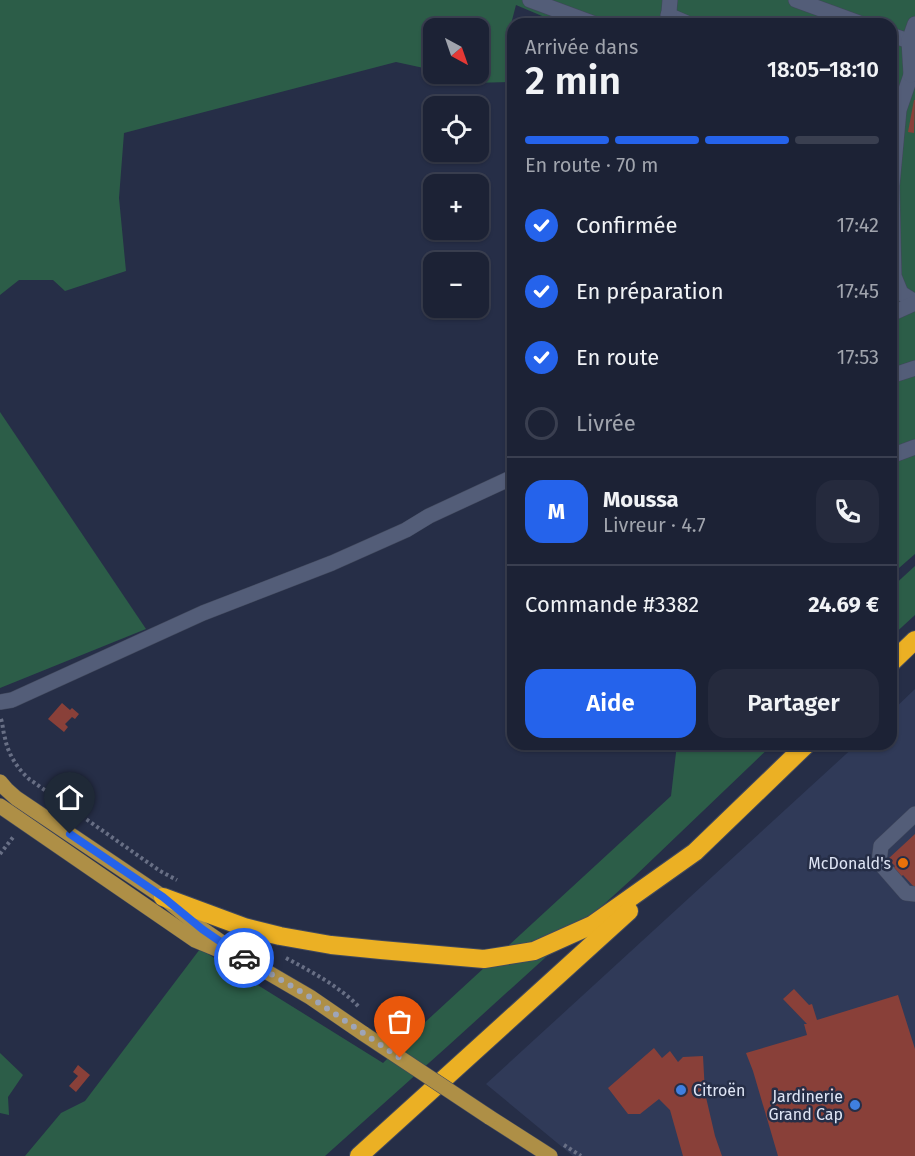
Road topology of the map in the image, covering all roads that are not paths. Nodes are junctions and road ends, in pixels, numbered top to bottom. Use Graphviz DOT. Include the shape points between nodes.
graph roads {
  1 [pos="530,0"];
  2 [pos="796,0"];
  3 [pos="579,18"];
  4 [pos="846,18"];
  5 [pos="915,24"];
  6 [pos="897,37"];
  7 [pos="909,41"];
  8 [pos="913,74"];
  9 [pos="897,104"];
  10 [pos="897,284"];
  11 [pos="915,302"];
  12 [pos="897,311"];
  13 [pos="915,368"];
  14 [pos="897,374"];
  15 [pos="915,447"];
  16 [pos="897,454"];
  17 [pos="507,480"];
  18 [pos="915,640"];
  19 [pos="915,654"];
  20 [pos="897,657"];
  21 [pos="897,670"];
  22 [pos="6,701"];
  23 [pos="0,712"];
  24 [pos="801,750"];
  25 [pos="808,750"];
  26 [pos="0,782"];
  27 [pos="0,806"];
  28 [pos="915,814"];
  29 [pos="695,852"];
  30 [pos="915,894"];
  31 [pos="163,897"];
  32 [pos="249,962"];
  33 [pos="359,1156"];
  34 [pos="549,1156"];
  1 -- 3 [label="lane"];
  2 -- 4 [label="lane"];
  5 -- 7 [label="lane"];
  6 -- 7 [label="lane"];
  7 -- 8 [label="lane"];
  8 -- 9 [label="lane"];
  10 -- 11 [label="lane" via="900,293"];
  11 -- 12 [label="lane"];
  13 -- 14 [label="lane"];
  15 -- 16 [label="lane"];
  17 -- 22 [label="lane" via="332,563 202,613"];
  18 -- 20 [label="highway"];
  19 -- 21 [label="highway"];
  22 -- 23 [label="lane"];
  24 -- 29 [label="highway"];
  25 -- 29 [label="highway"];
  26 -- 31 [label="main road" via="16,798"];
  27 -- 32 [label="main road" via="195,940"];
  28 -- 30 [label="lane" via="881,846 879,862 906,892"];
  29 -- 31 [label="highway" via="592,925 534,951 484,958 331,945 280,936"];
  29 -- 33 [label="highway"];
  31 -- 32 [label="main road"];
  32 -- 34 [label="main road, bridge" via="310,997"];
}
